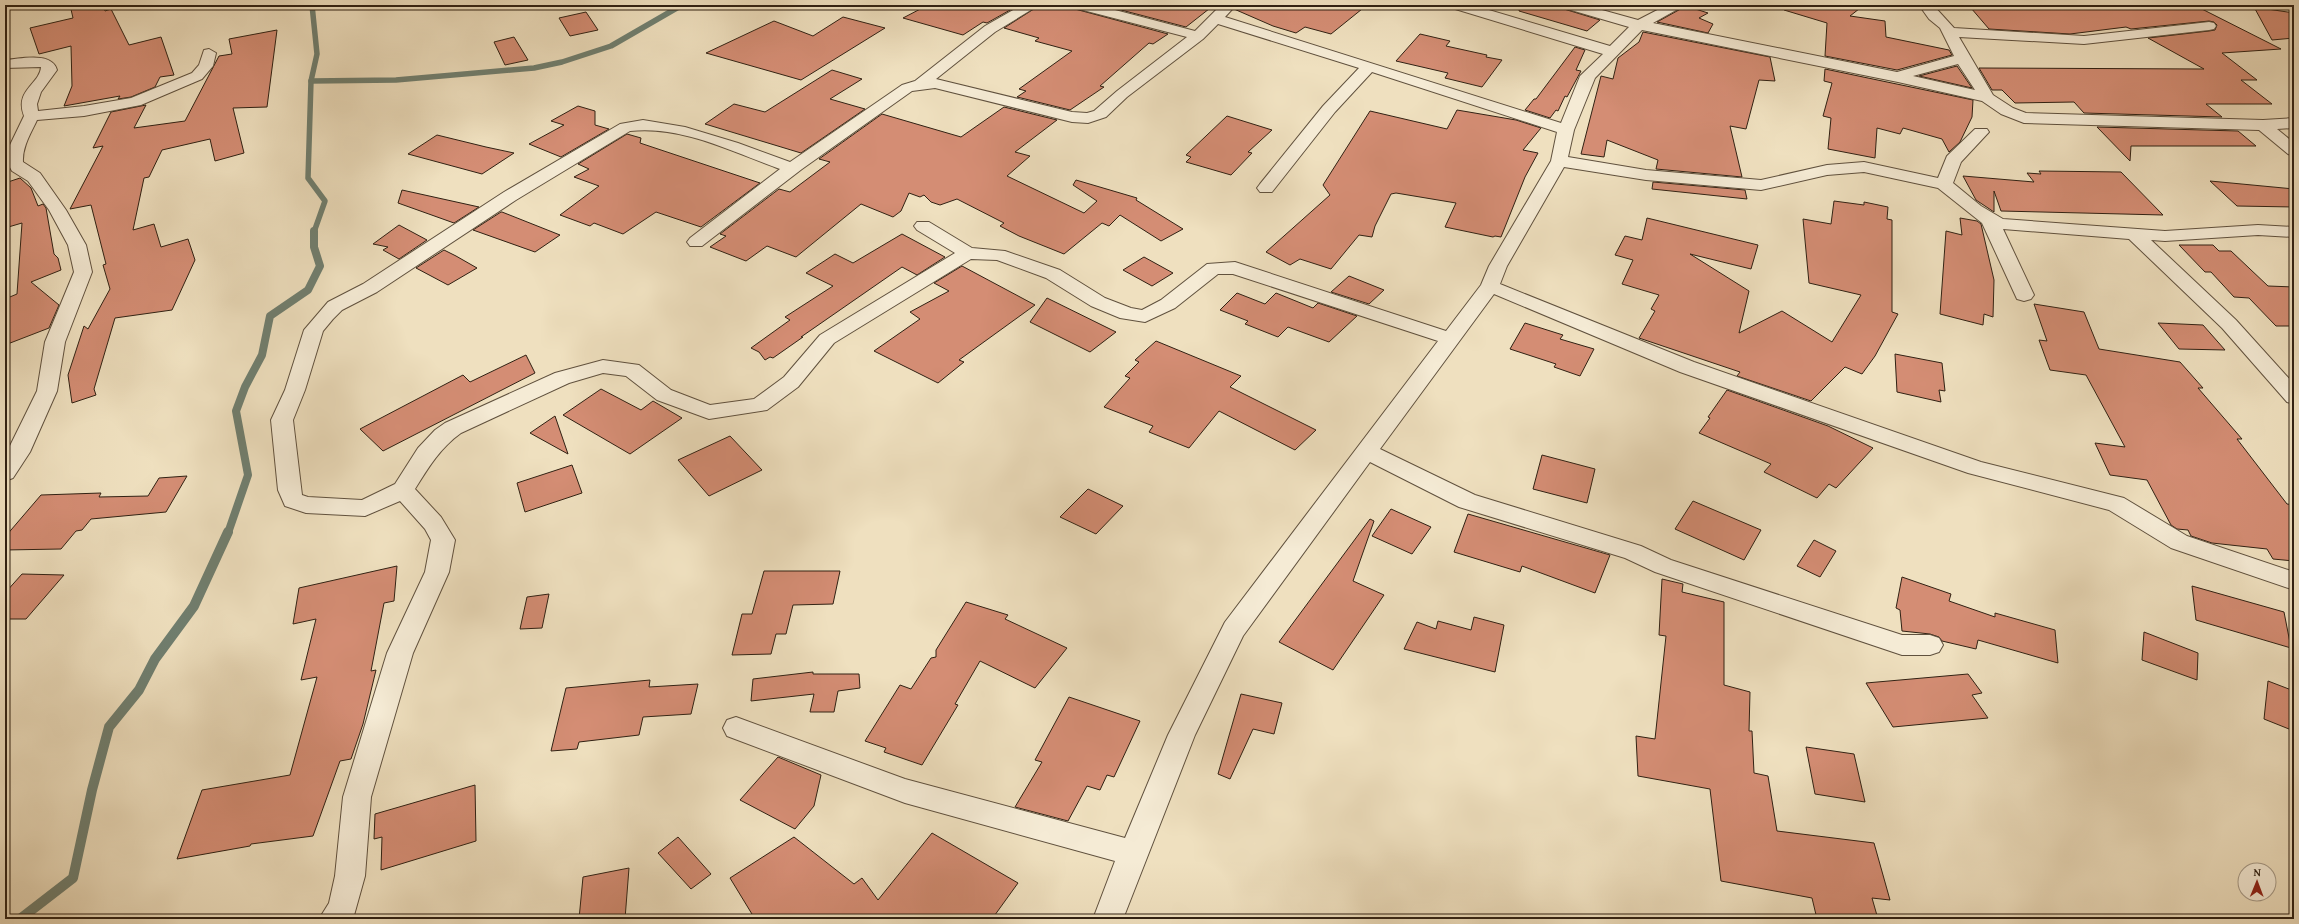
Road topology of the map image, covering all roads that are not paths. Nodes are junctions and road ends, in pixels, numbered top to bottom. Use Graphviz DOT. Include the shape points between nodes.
graph roads {
  1 [pos="1032,5"];
  2 [pos="1080,5"];
  3 [pos="1229,5"];
  4 [pos="1457,5"];
  5 [pos="1568,5"];
  6 [pos="1678,5"];
  7 [pos="1926,5"];
  8 [pos="1216,19"];
  9 [pos="1639,25"];
  10 [pos="2209,26"];
  11 [pos="1950,32"];
  12 [pos="1198,36"];
  13 [pos="1613,52"];
  14 [pos="209,53"];
  15 [pos="1962,58"];
  16 [pos="5,64"];
  17 [pos="1368,67"];
  18 [pos="1898,77"];
  19 [pos="920,84"];
  20 [pos="1987,98"];
  21 [pos="32,116"];
  22 [pos="2294,123"];
  23 [pos="2263,125"];
  24 [pos="1566,130"];
  25 [pos="1980,132"];
  26 [pos="2294,151"];
  27 [pos="1559,161"];
  28 [pos="792,168"];
  29 [pos="1944,184"];
  30 [pos="1266,188"];
  31 [pos="1990,220"];
  32 [pos="924,226"];
  33 [pos="2294,232"];
  34 [pos="2133,233"];
  35 [pos="696,242"];
  36 [pos="968,253"];
  37 [pos="1490,286"];
  38 [pos="2024,295"];
  39 [pos="1451,339"];
  40 [pos="2266,364"];
  41 [pos="2294,373"];
  42 [pos="2294,397"];
  43 [pos="1366,451"];
  44 [pos="5,472"];
  45 [pos="403,490"];
  46 [pos="2294,582"];
  47 [pos="1930,645"];
  48 [pos="736,728"];
  49 [pos="1133,853"];
  50 [pos="334,919"];
  51 [pos="1108,919"];
  1 -- 19 [label="street" via="990,29"];
  2 -- 12 [label="street"];
  3 -- 8 [label="street"];
  4 -- 13 [label="street"];
  5 -- 9 [label="street"];
  6 -- 9 [label="street"];
  7 -- 11 [label="street"];
  8 -- 12 [label="street"];
  8 -- 17 [label="street"];
  9 -- 13 [label="street"];
  9 -- 18 [label="street"];
  10 -- 11 [label="street" via="2084,40"];
  11 -- 15 [label="street"];
  12 -- 19 [label="street" via="1100,114 1088,118 1072,117 935,83"];
  13 -- 24 [label="street" via="1588,76"];
  14 -- 21 [label="street" via="206,66 197,76 135,102 84,111"];
  15 -- 18 [label="street"];
  15 -- 20 [label="street"];
  16 -- 21 [label="street" via="40,62 48,65 49,70 29,104"];
  17 -- 24 [label="street"];
  17 -- 30 [label="street"];
  18 -- 20 [label="street"];
  19 -- 28 [label="street" via="907,88"];
  20 -- 23 [label="street" via="2007,112 2024,118"];
  21 -- 44 [label="street" via="15,154 15,162 21,170 33,177 44,191 77,243 83,272 55,342 47,391 19,452"];
  22 -- 23 [label="street"];
  23 -- 26 [label="street"];
  24 -- 27 [label="street"];
  25 -- 29 [label="street" via="1954,160"];
  27 -- 29 [label="street" via="1646,176 1761,185 1827,170 1864,167"];
  27 -- 37 [label="street" via="1498,266"];
  28 -- 35 [label="street"];
  28 -- 45 [label="street" via="680,129 626,127 510,196 370,288 335,306 314,330 295,390 282,420 289,490 293,500 306,505 365,508"];
  29 -- 31 [label="street"];
  31 -- 34 [label="street" via="2022,226"];
  31 -- 38 [label="street"];
  32 -- 36 [label="street"];
  33 -- 34 [label="street" via="2258,230 2165,236"];
  34 -- 40 [label="street" via="2229,324"];
  36 -- 39 [label="street" via="999,255 1053,274 1098,302 1127,314 1145,316 1168,304 1214,268 1225,267 1235,268"];
  36 -- 45 [label="street" via="827,339 791,382 760,406 709,412 664,395 632,370 603,366 562,378 443,434 426,453"];
  37 -- 39 [label="street"];
  37 -- 46 [label="street" via="1687,367 1976,468 2116,504 2179,542"];
  39 -- 43 [label="street"];
  40 -- 41 [label="street"];
  40 -- 42 [label="street"];
  43 -- 47 [label="street" via="1467,501 1633,552 1663,566 1902,645"];
  43 -- 49 [label="street" via="1234,629 1208,676 1182,733"];
  45 -- 50 [label="street" via="433,523 443,540 437,572 400,653 357,797 350,876 342,910"];
  48 -- 49 [label="street" via="905,791"];
  49 -- 51 [label="street"];
}
